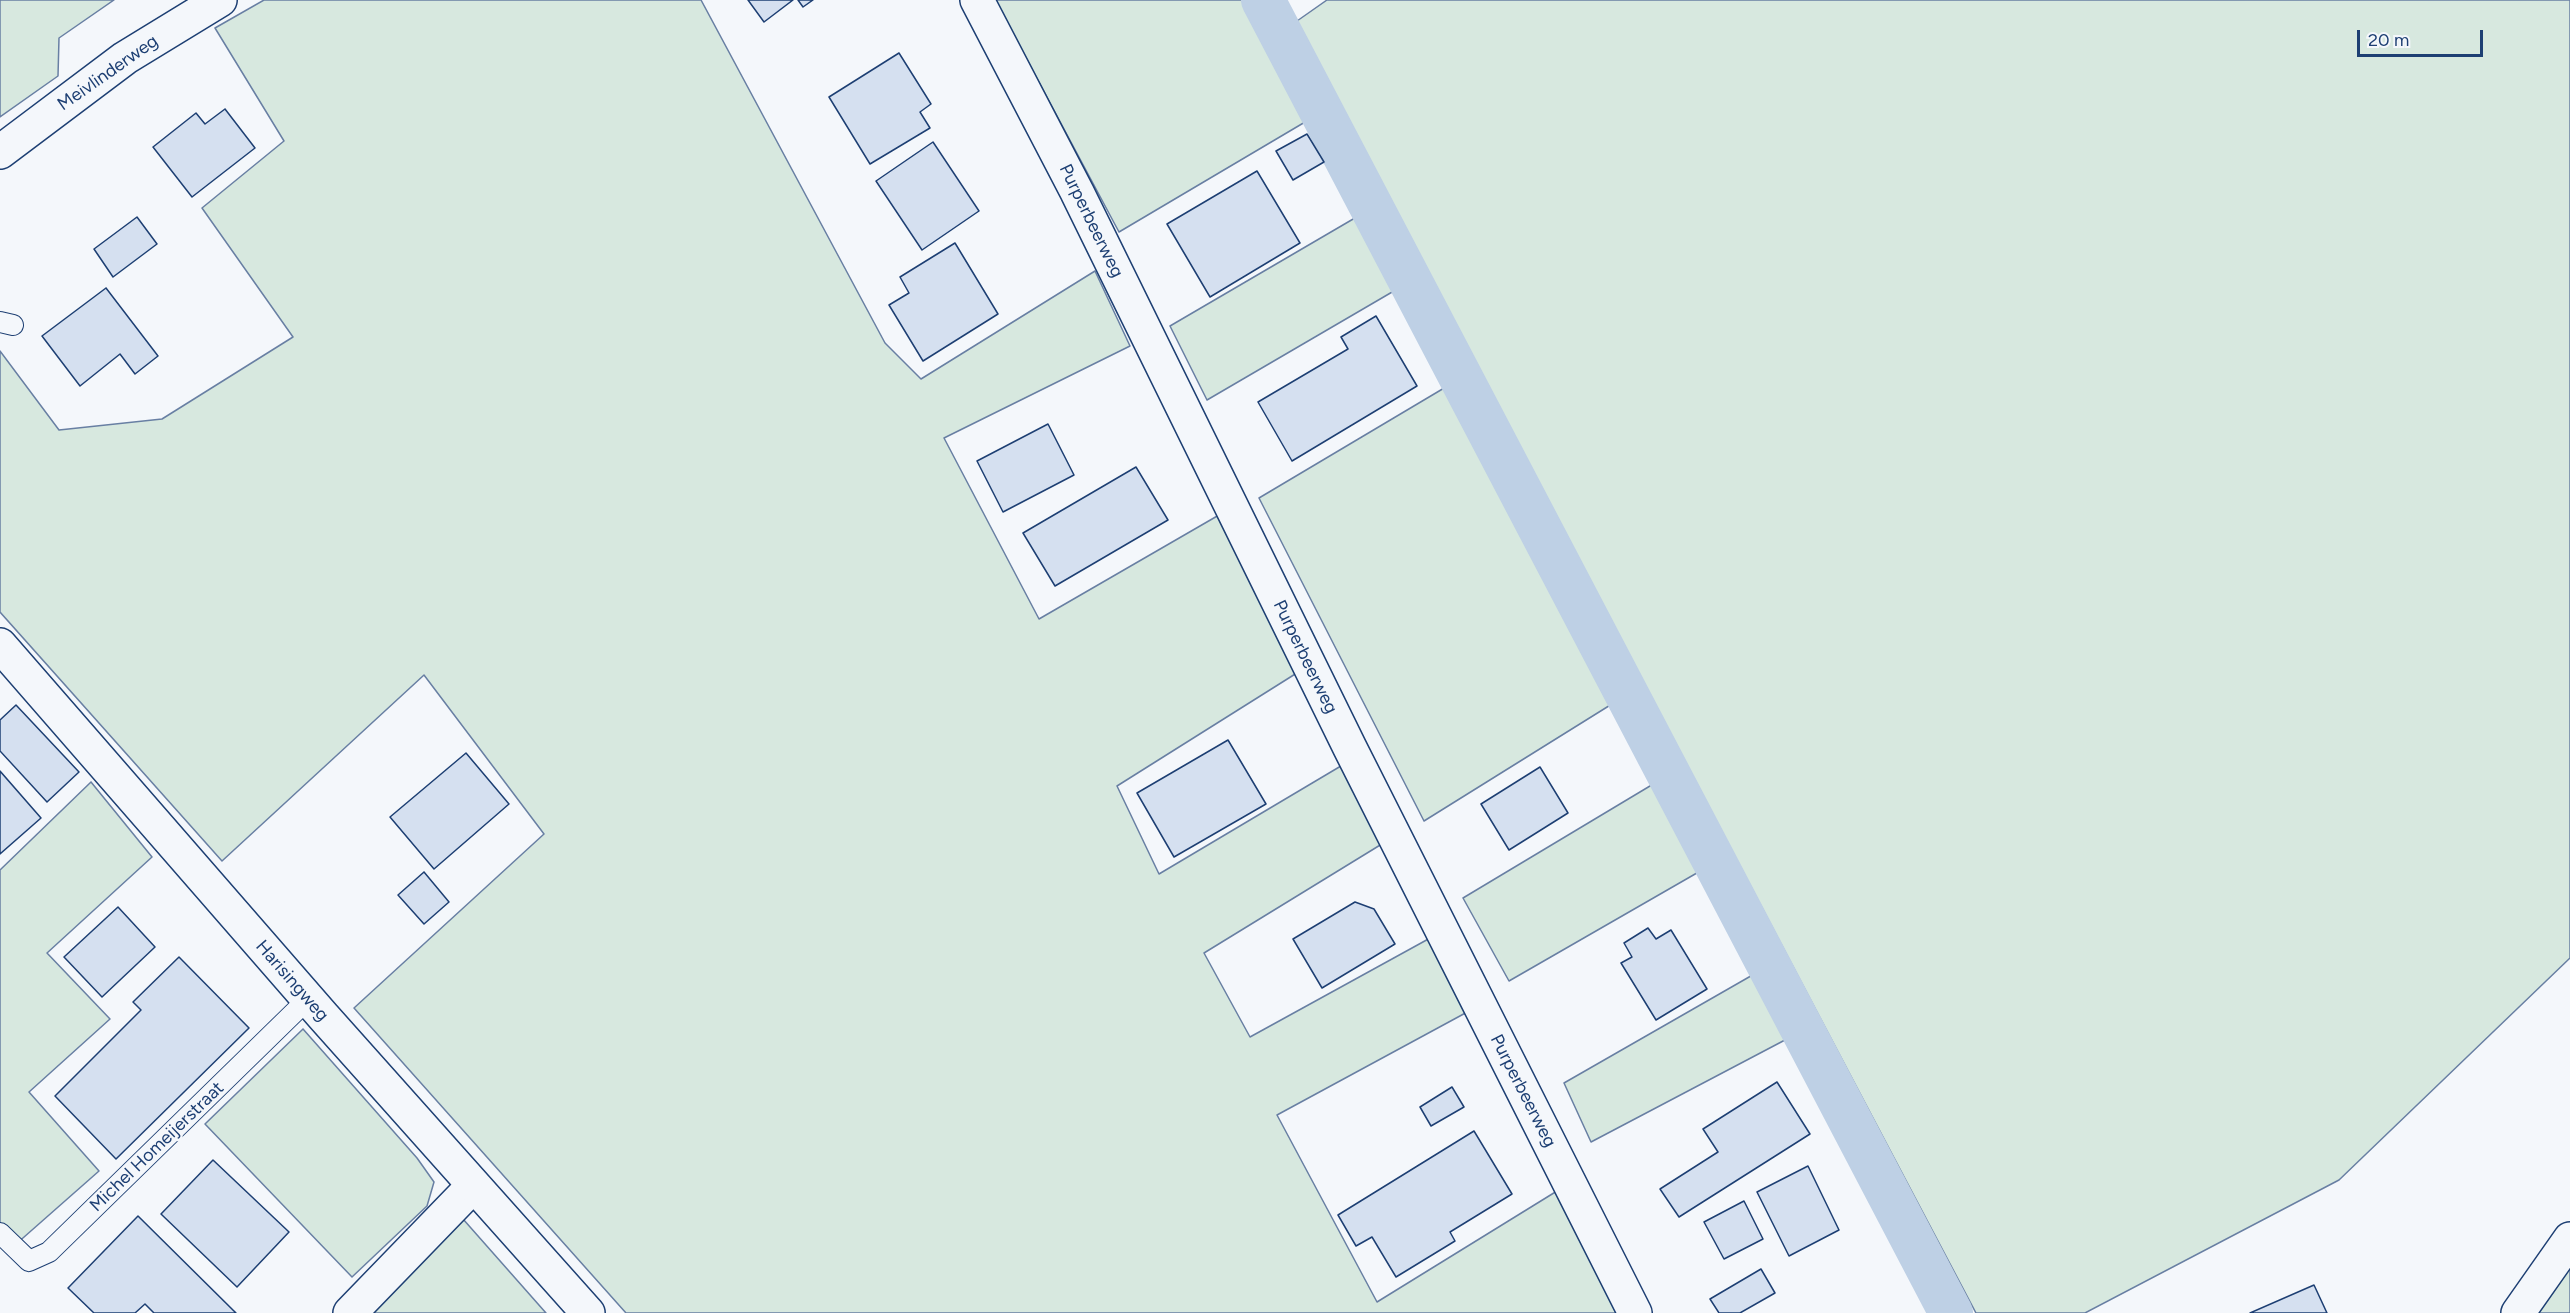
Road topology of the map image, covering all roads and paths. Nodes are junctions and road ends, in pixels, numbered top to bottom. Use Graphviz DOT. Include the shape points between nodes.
graph roads {
  1 [pos="220,0"];
  2 [pos="977,0"];
  3 [pos="0,152"];
  4 [pos="0,645"];
  5 [pos="308,999"];
  6 [pos="473,1186"];
  7 [pos="0,1233"];
  8 [pos="2570,1239"];
  9 [pos="350,1313"];
  10 [pos="588,1313"];
  11 [pos="1635,1313"];
  12 [pos="2518,1313"];
  1 -- 3 [label="street, Meivlinderweg" via="125,58"];
  2 -- 11 [label="street, Purperbeerweg" via="1077,192 1355,759"];
  4 -- 5 [label="street, Harisingweg"];
  5 -- 6 [label="street, Harisingweg"];
  5 -- 7 [label="lane, Michel Homeijerstraat" via="50,1252 29,1261"];
  6 -- 9 [label="street"];
  6 -- 10 [label="street, Harisingweg"];
  8 -- 12 [label="street"];
}
